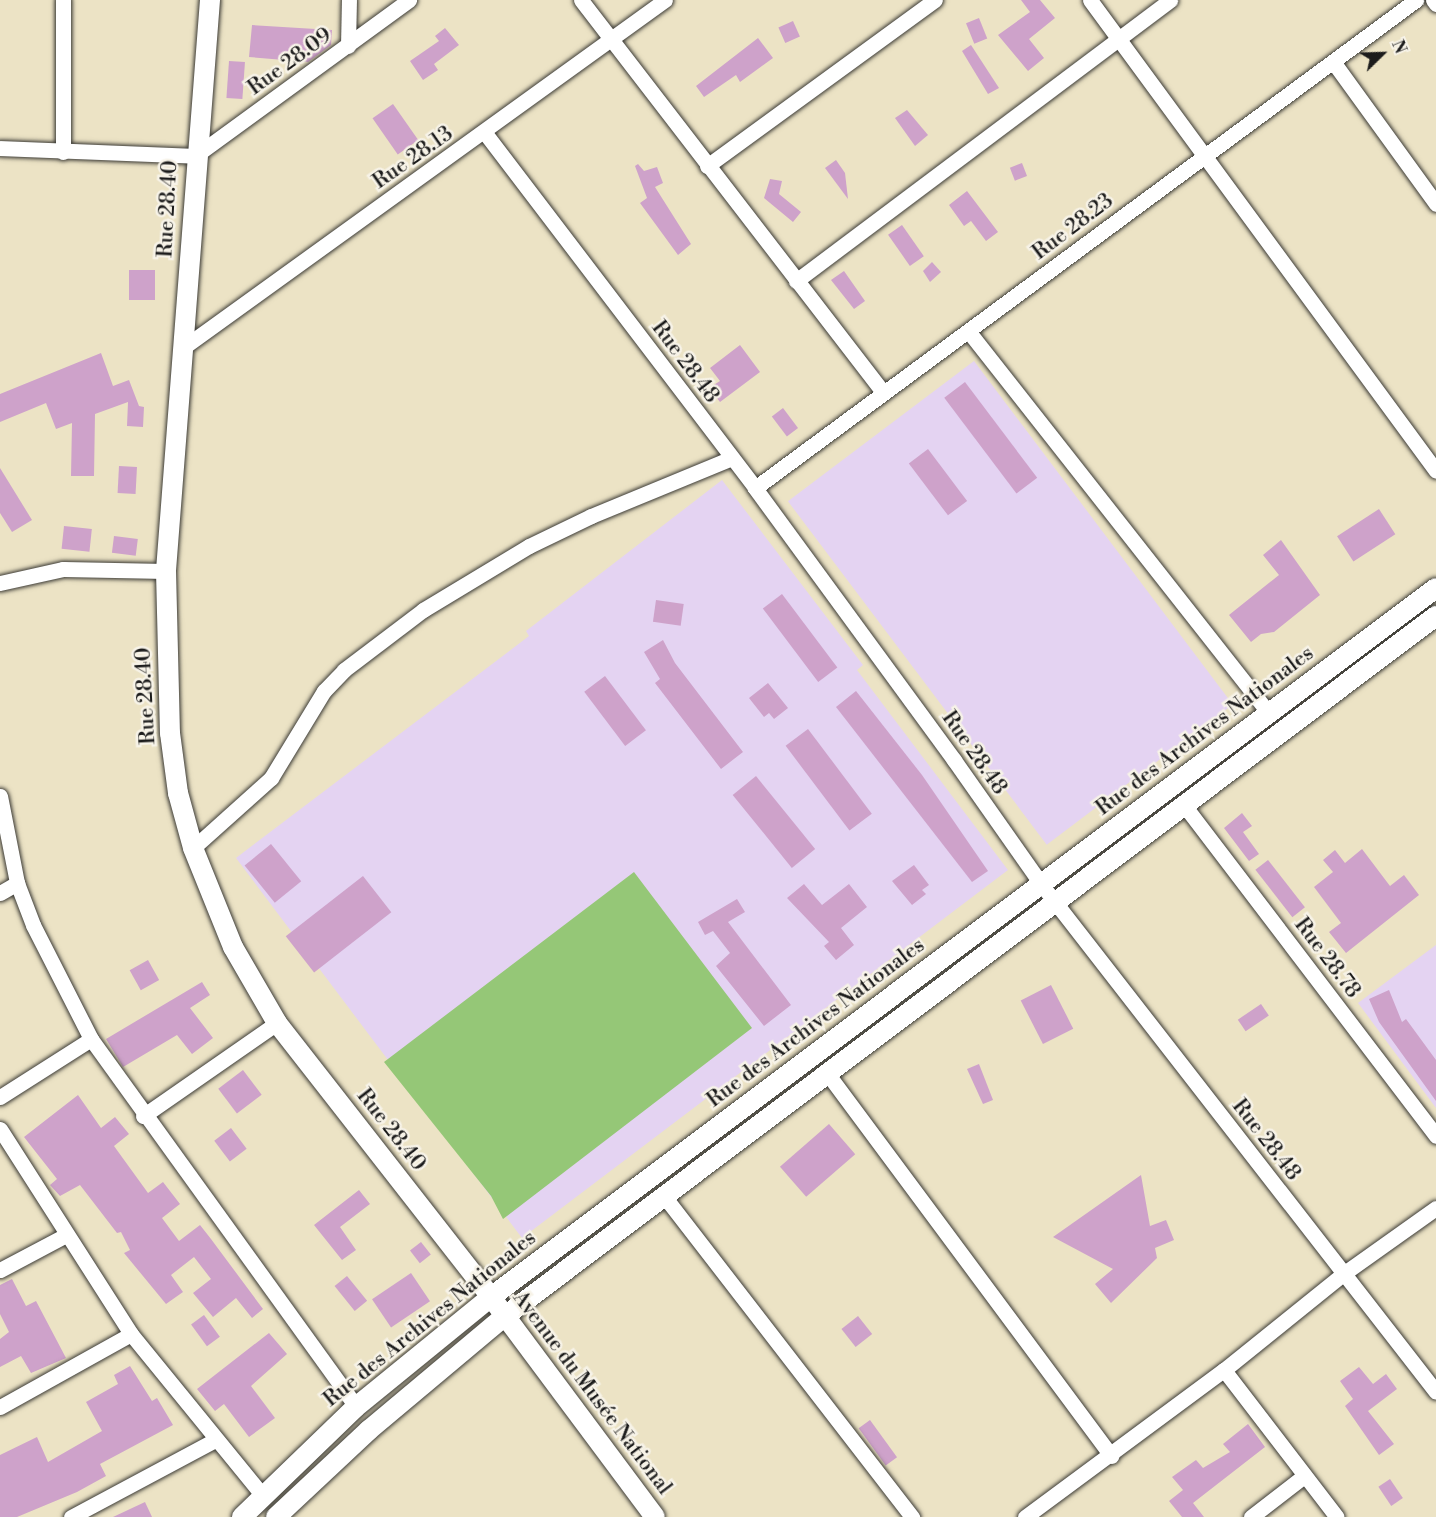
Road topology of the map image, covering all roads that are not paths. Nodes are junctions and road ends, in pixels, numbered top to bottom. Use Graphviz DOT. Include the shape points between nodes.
graph roads {
  1 [pos="63,0"];
  2 [pos="210,0"];
  3 [pos="349,0"];
  4 [pos="409,0"];
  5 [pos="581,0"];
  6 [pos="665,0"];
  7 [pos="935,0"];
  8 [pos="1090,0"];
  9 [pos="1170,0"];
  10 [pos="1416,0"];
  11 [pos="1120,39"];
  12 [pos="611,40"];
  13 [pos="348,46"];
  14 [pos="1334,63"];
  15 [pos="485,133"];
  16 [pos="0,148"];
  17 [pos="63,152"];
  18 [pos="1206,154"];
  19 [pos="195,156"];
  20 [pos="707,166"];
  21 [pos="1436,204"];
  22 [pos="796,281"];
  23 [pos="969,332"];
  24 [pos="184,347"];
  25 [pos="883,392"];
  26 [pos="732,458"];
  27 [pos="1436,471"];
  28 [pos="754,488"];
  29 [pos="166,571"];
  30 [pos="0,583"];
  31 [pos="1436,588"];
  32 [pos="1436,616"];
  33 [pos="1269,713"];
  34 [pos="0,796"];
  35 [pos="1184,805"];
  36 [pos="193,848"];
  37 [pos="17,883"];
  38 [pos="1041,884"];
  39 [pos="1,890"];
  40 [pos="1055,902"];
  41 [pos="277,1023"];
  42 [pos="91,1039"];
  43 [pos="827,1073"];
  44 [pos="0,1097"];
  45 [pos="143,1116"];
  46 [pos="0,1128"];
  47 [pos="1436,1136"];
  48 [pos="664,1196"];
  49 [pos="1436,1208"];
  50 [pos="66,1235"];
  51 [pos="0,1270"];
  52 [pos="1343,1274"];
  53 [pos="491,1297"];
  54 [pos="505,1316"];
  55 [pos="131,1334"];
  56 [pos="1224,1370"];
  57 [pos="1436,1392"];
  58 [pos="0,1407"];
  59 [pos="356,1407"];
  60 [pos="215,1440"];
  61 [pos="1111,1456"];
  62 [pos="1304,1476"];
  63 [pos="263,1496"];
  64 [pos="71,1517"];
  65 [pos="243,1517"];
  66 [pos="276,1517"];
  67 [pos="655,1517"];
  68 [pos="912,1517"];
  69 [pos="1024,1517"];
  70 [pos="1251,1517"];
  71 [pos="1337,1517"];
  1 -- 17 [label="street"];
  2 -- 19 [label="street, Rue 28.40"];
  3 -- 13 [label="street"];
  4 -- 13 [label="street, Rue 28.09"];
  5 -- 12 [label="street"];
  6 -- 12 [label="street, Rue 28.13"];
  7 -- 20 [label="street"];
  8 -- 11 [label="street"];
  9 -- 11 [label="street"];
  10 -- 14 [label="street, Rue 28.23"];
  11 -- 18 [label="street"];
  11 -- 22 [label="street"];
  12 -- 15 [label="street, Rue 28.13"];
  12 -- 20 [label="street"];
  13 -- 19 [label="street, Rue 28.09"];
  14 -- 18 [label="street, Rue 28.23"];
  14 -- 21 [label="street"];
  15 -- 24 [label="street, Rue 28.13"];
  15 -- 26 [label="street, Rue 28.48"];
  16 -- 17 [label="street"];
  17 -- 19 [label="street"];
  18 -- 23 [label="street, Rue 28.23"];
  18 -- 27 [label="street"];
  19 -- 24 [label="street, Rue 28.40"];
  20 -- 22 [label="street"];
  22 -- 25 [label="street"];
  23 -- 25 [label="street, Rue 28.23"];
  23 -- 33 [label="street"];
  24 -- 29 [label="street, Rue 28.40"];
  25 -- 28 [label="street, Rue 28.23"];
  26 -- 28 [label="street, Rue 28.48"];
  26 -- 36 [label="street" via="539,541 423,610 344,670 324,692 271,778"];
  28 -- 38 [label="street, Rue 28.48"];
  29 -- 30 [label="street" via="63,569"];
  29 -- 36 [label="street, Rue 28.40" via="171,733 178,793"];
  31 -- 33 [label="street, Rue des Archives Nationales"];
  32 -- 35 [label="street"];
  33 -- 38 [label="street, Rue des Archives Nationales"];
  34 -- 37 [label="street"];
  35 -- 40 [label="street"];
  35 -- 47 [label="street, Rue 28.78"];
  36 -- 41 [label="street, Rue 28.40" via="233,947"];
  37 -- 39 [label="street"];
  37 -- 42 [label="street" via="55,973"];
  38 -- 40 [label="street, Rue 28.48"];
  38 -- 53 [label="street, Rue des Archives Nationales"];
  40 -- 43 [label="street"];
  40 -- 52 [label="street, Rue 28.48"];
  41 -- 45 [label="street"];
  41 -- 53 [label="street, Rue 28.40"];
  42 -- 44 [label="street"];
  42 -- 45 [label="street"];
  43 -- 48 [label="street"];
  43 -- 61 [label="street"];
  45 -- 59 [label="street"];
  46 -- 50 [label="street"];
  48 -- 54 [label="street"];
  48 -- 68 [label="street"];
  49 -- 52 [label="street"];
  50 -- 51 [label="street"];
  50 -- 55 [label="street"];
  52 -- 56 [label="street"];
  52 -- 57 [label="street, Rue 28.48"];
  53 -- 54 [label="street, Avenue du Musée National"];
  53 -- 59 [label="street, Rue des Archives Nationales"];
  54 -- 66 [label="street" via="369,1430"];
  54 -- 67 [label="street, Avenue du Musée National"];
  55 -- 58 [label="street"];
  55 -- 60 [label="street"];
  56 -- 61 [label="street"];
  56 -- 62 [label="street"];
  59 -- 63 [label="street, Rue des Archives Nationales"];
  60 -- 63 [label="street"];
  60 -- 64 [label="street"];
  61 -- 69 [label="street"];
  62 -- 70 [label="street"];
  62 -- 71 [label="street"];
  63 -- 65 [label="street, Rue des Archives Nationales"];
}
